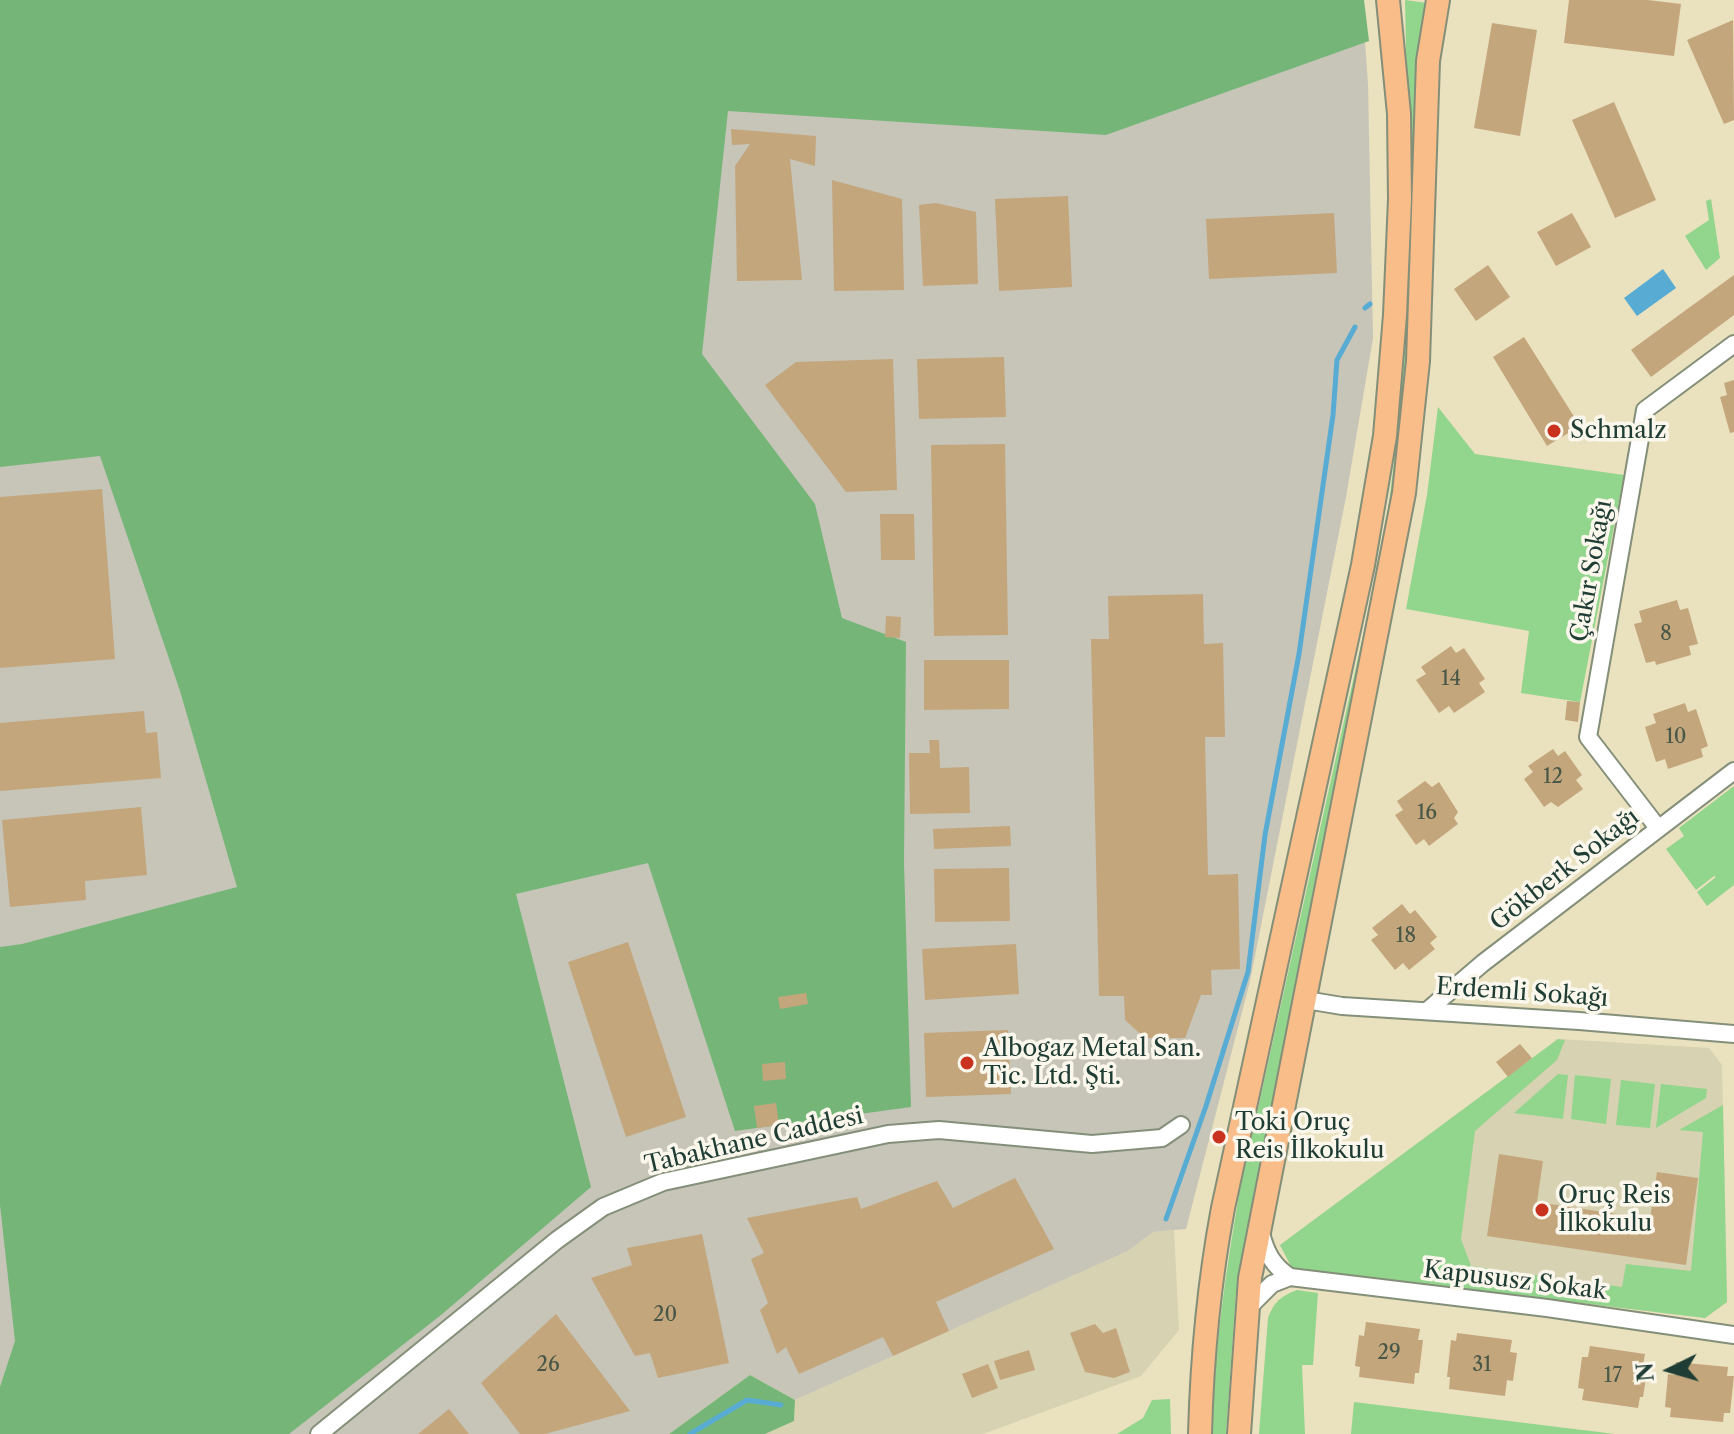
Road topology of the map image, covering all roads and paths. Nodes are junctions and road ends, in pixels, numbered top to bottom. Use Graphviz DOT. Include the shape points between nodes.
graph roads {
  1 [pos="1388,0"];
  2 [pos="1438,0"];
  3 [pos="1734,344"];
  4 [pos="1734,771"];
  5 [pos="1658,828"];
  6 [pos="1306,1000"];
  7 [pos="1428,1010"];
  8 [pos="1734,1034"];
  9 [pos="1181,1125"];
  10 [pos="1260,1229"];
  11 [pos="1290,1277"];
  12 [pos="1247,1309"];
  13 [pos="1734,1335"];
  14 [pos="319,1434"];
  15 [pos="1200,1434"];
  16 [pos="1239,1434"];
  1 -- 15 [label="main road" via="1399,114 1400,199 1385,436 1357,594 1215,1250"];
  2 -- 6 [label="main road" via="1428,61 1418,361 1404,493"];
  3 -- 5 [label="street, Çakır Sokağı" via="1645,410 1588,737"];
  4 -- 5 [label="street, Gökberk Sokağı"];
  5 -- 7 [label="street, Gökberk Sokağı"];
  6 -- 7 [label="street, Erdemli Sokağı"];
  6 -- 10 [label="main road"];
  7 -- 8 [label="street, Erdemli Sokağı"];
  9 -- 14 [label="street, Tabakhane Caddesi" via="1162,1138 1092,1144 939,1130 888,1134 663,1182 603,1207 557,1240"];
  10 -- 11 [label="street" via="1274,1265"];
  10 -- 12 [label="main road"];
  11 -- 12 [label="street" via="1272,1284"];
  11 -- 13 [label="street, Kapususz Sokak"];
  12 -- 16 [label="main road"];
}
